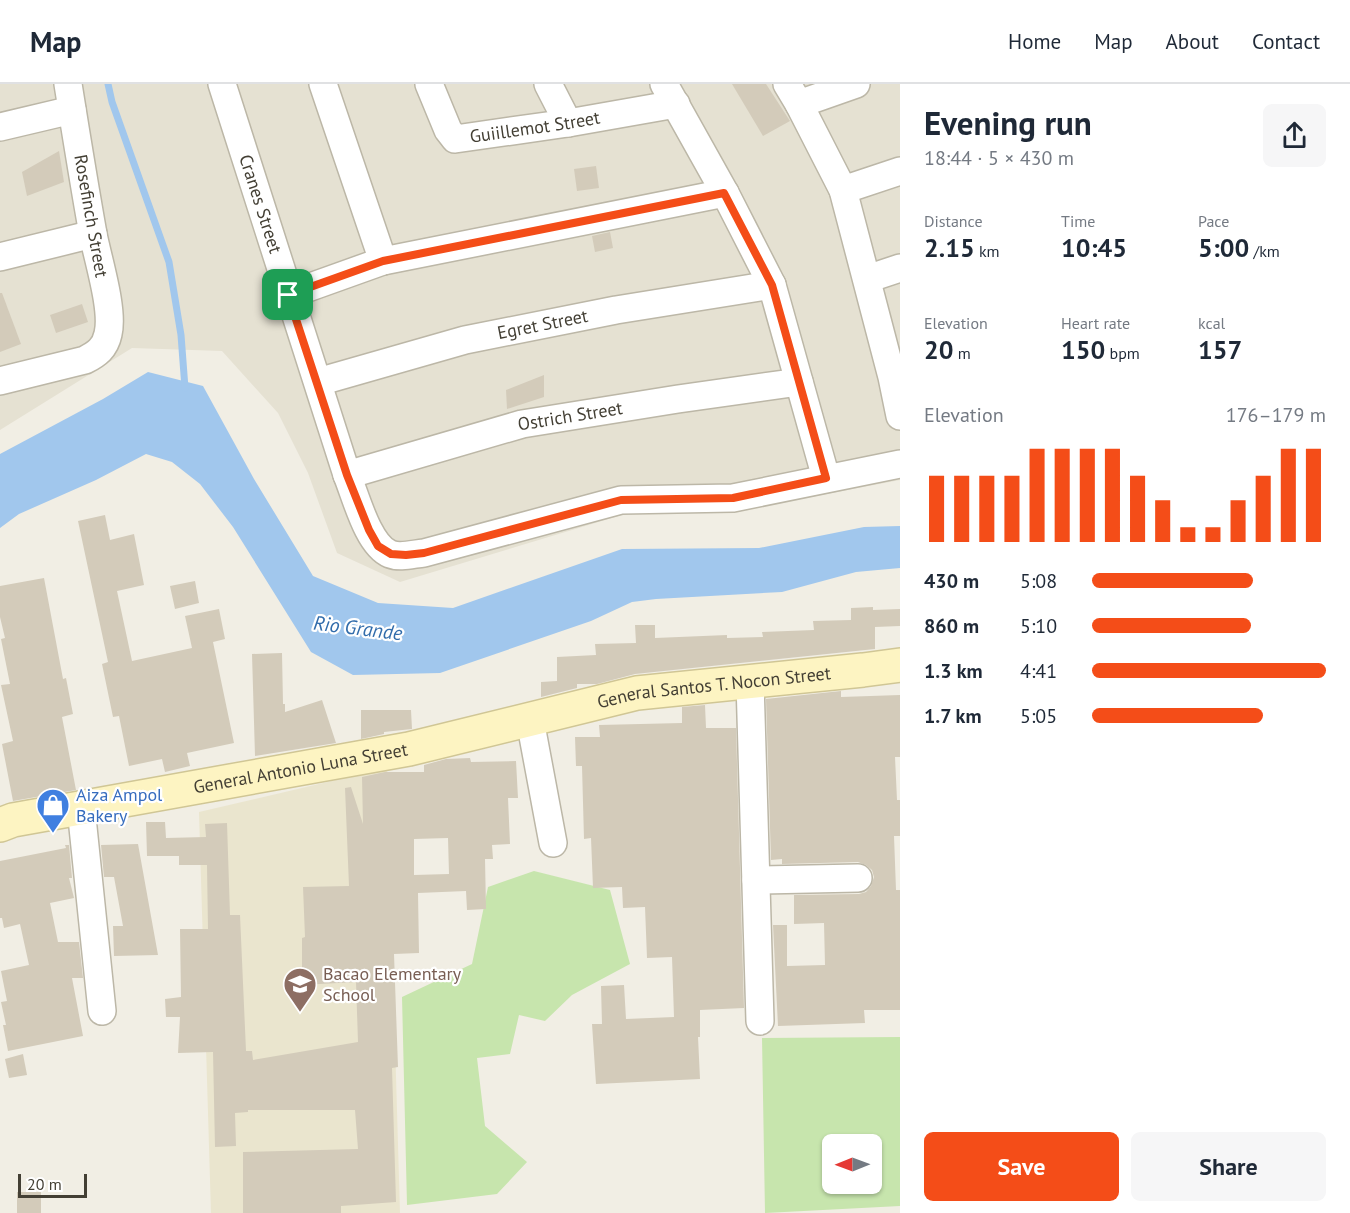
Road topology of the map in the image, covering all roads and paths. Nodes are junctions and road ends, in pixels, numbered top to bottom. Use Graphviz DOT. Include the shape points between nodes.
graph roads {
  1 [pos="222,84"];
  2 [pos="323,84"];
  3 [pos="429,84"];
  4 [pos="548,84"];
  5 [pos="856,84"];
  6 [pos="670,94"];
  7 [pos="793,94"];
  8 [pos="70,97"];
  9 [pos="568,123"];
  10 [pos="0,127"];
  11 [pos="900,171"];
  12 [pos="843,190"];
  13 [pos="724,193"];
  14 [pos="93,234"];
  15 [pos="0,258"];
  16 [pos="383,261"];
  17 [pos="900,268"];
  18 [pos="867,279"];
  19 [pos="772,285"];
  20 [pos="288,295"];
  21 [pos="896,375"];
  22 [pos="0,381"];
  23 [pos="318,382"];
  24 [pos="799,382"];
  25 [pos="900,416"];
  26 [pos="900,464"];
  27 [pos="347,475"];
  28 [pos="826,478"];
  29 [pos="900,665"];
  30 [pos="750,682"];
  31 [pos="530,720"];
  32 [pos="81,808"];
  33 [pos="0,825"];
  34 [pos="553,843"];
  35 [pos="858,878"];
  36 [pos="756,880"];
  37 [pos="102,1011"];
  38 [pos="760,1021"];
  1 -- 20 [label="street, Cranes Street"];
  2 -- 16 [label="street"];
  3 -- 9 [label="street, Guiillemot Street" via="455,139"];
  4 -- 9 [label="street"];
  5 -- 7 [label="street"];
  6 -- 9 [label="street, Guiillemot Street"];
  6 -- 13 [label="street"];
  7 -- 12 [label="street"];
  8 -- 10 [label="street"];
  8 -- 14 [label="street, Rosefinch Street"];
  11 -- 12 [label="street"];
  12 -- 18 [label="street"];
  13 -- 16 [label="street"];
  13 -- 19 [label="street"];
  14 -- 15 [label="street"];
  14 -- 22 [label="street, Rosefinch Street" via="110,316 104,347 85,360"];
  16 -- 20 [label="street"];
  17 -- 18 [label="street"];
  18 -- 21 [label="street"];
  19 -- 23 [label="street, Egret Street" via="465,340"];
  19 -- 24 [label="street"];
  20 -- 23 [label="street, Cranes Street"];
  21 -- 25 [label="street"];
  23 -- 27 [label="street, Cranes Street"];
  24 -- 27 [label="street, Ostrich Street" via="522,424"];
  24 -- 28 [label="street"];
  26 -- 28 [label="street"];
  27 -- 28 [label="street, Cranes Street" via="378,546 391,554 406,555 621,500 733,498"];
  29 -- 30 [label="main road, General Santos T. Nocon Street"];
  30 -- 31 [label="main road, General Santos T. Nocon Street" via="637,693"];
  30 -- 36 [label="street"];
  31 -- 32 [label="main road, General Antonio Luna Street" via="409,749"];
  31 -- 34 [label="street"];
  32 -- 33 [label="main road, General Antonio Luna Street"];
  32 -- 37 [label="street"];
  35 -- 36 [label="street"];
  36 -- 38 [label="street"];
}
